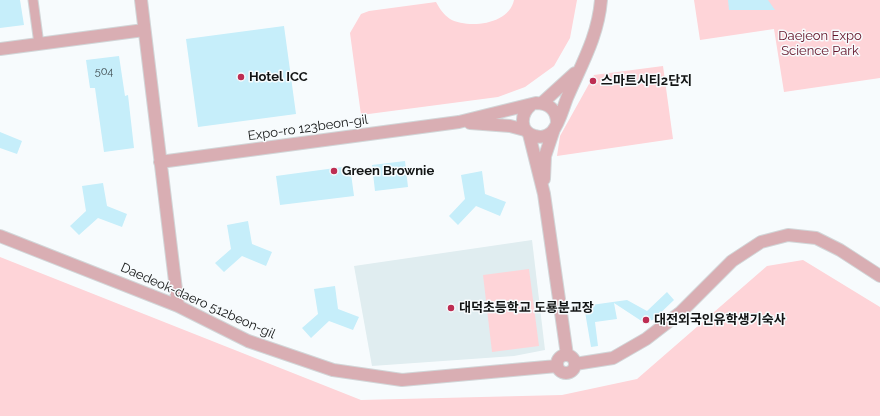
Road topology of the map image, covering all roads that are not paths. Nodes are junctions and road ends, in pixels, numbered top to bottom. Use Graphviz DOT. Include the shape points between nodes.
graph roads {
  1 [pos="33,0"];
  2 [pos="140,0"];
  3 [pos="601,0"];
  4 [pos="144,30"];
  5 [pos="39,44"];
  6 [pos="0,48"];
  7 [pos="579,69"];
  8 [pos="536,104"];
  9 [pos="459,122"];
  10 [pos="556,126"];
  11 [pos="527,132"];
  12 [pos="160,162"];
  13 [pos="544,194"];
  14 [pos="0,236"];
  15 [pos="880,276"];
  16 [pos="178,306"];
  17 [pos="571,360"];
  1 -- 5 [label="street"];
  2 -- 4 [label="street"];
  3 -- 7 [label="street" via="591,47"];
  4 -- 5 [label="street"];
  4 -- 12 [label="street"];
  5 -- 6 [label="street"];
  7 -- 8 [label="street"];
  7 -- 10 [label="street"];
  8 -- 9 [label="street"];
  8 -- 10 [label="street" via="547,104 555,112"];
  8 -- 11 [label="street" via="527,109 522,119"];
  9 -- 11 [label="street" via="510,126"];
  9 -- 12 [label="street, Expo-ro 123beon-gil"];
  10 -- 11 [label="street" via="546,136 534,136"];
  10 -- 13 [label="street" via="545,156"];
  11 -- 13 [label="street"];
  12 -- 16 [label="street"];
  13 -- 17 [label="street"];
  14 -- 16 [label="street, Daedeok-daero 512beon-gil"];
  15 -- 17 [label="street" via="816,238 788,235 761,242 732,261 681,312 646,339 613,358"];
  16 -- 17 [label="street, Daedeok-daero 512beon-gil" via="248,341 333,370 402,380 557,366 559,358"];
}
